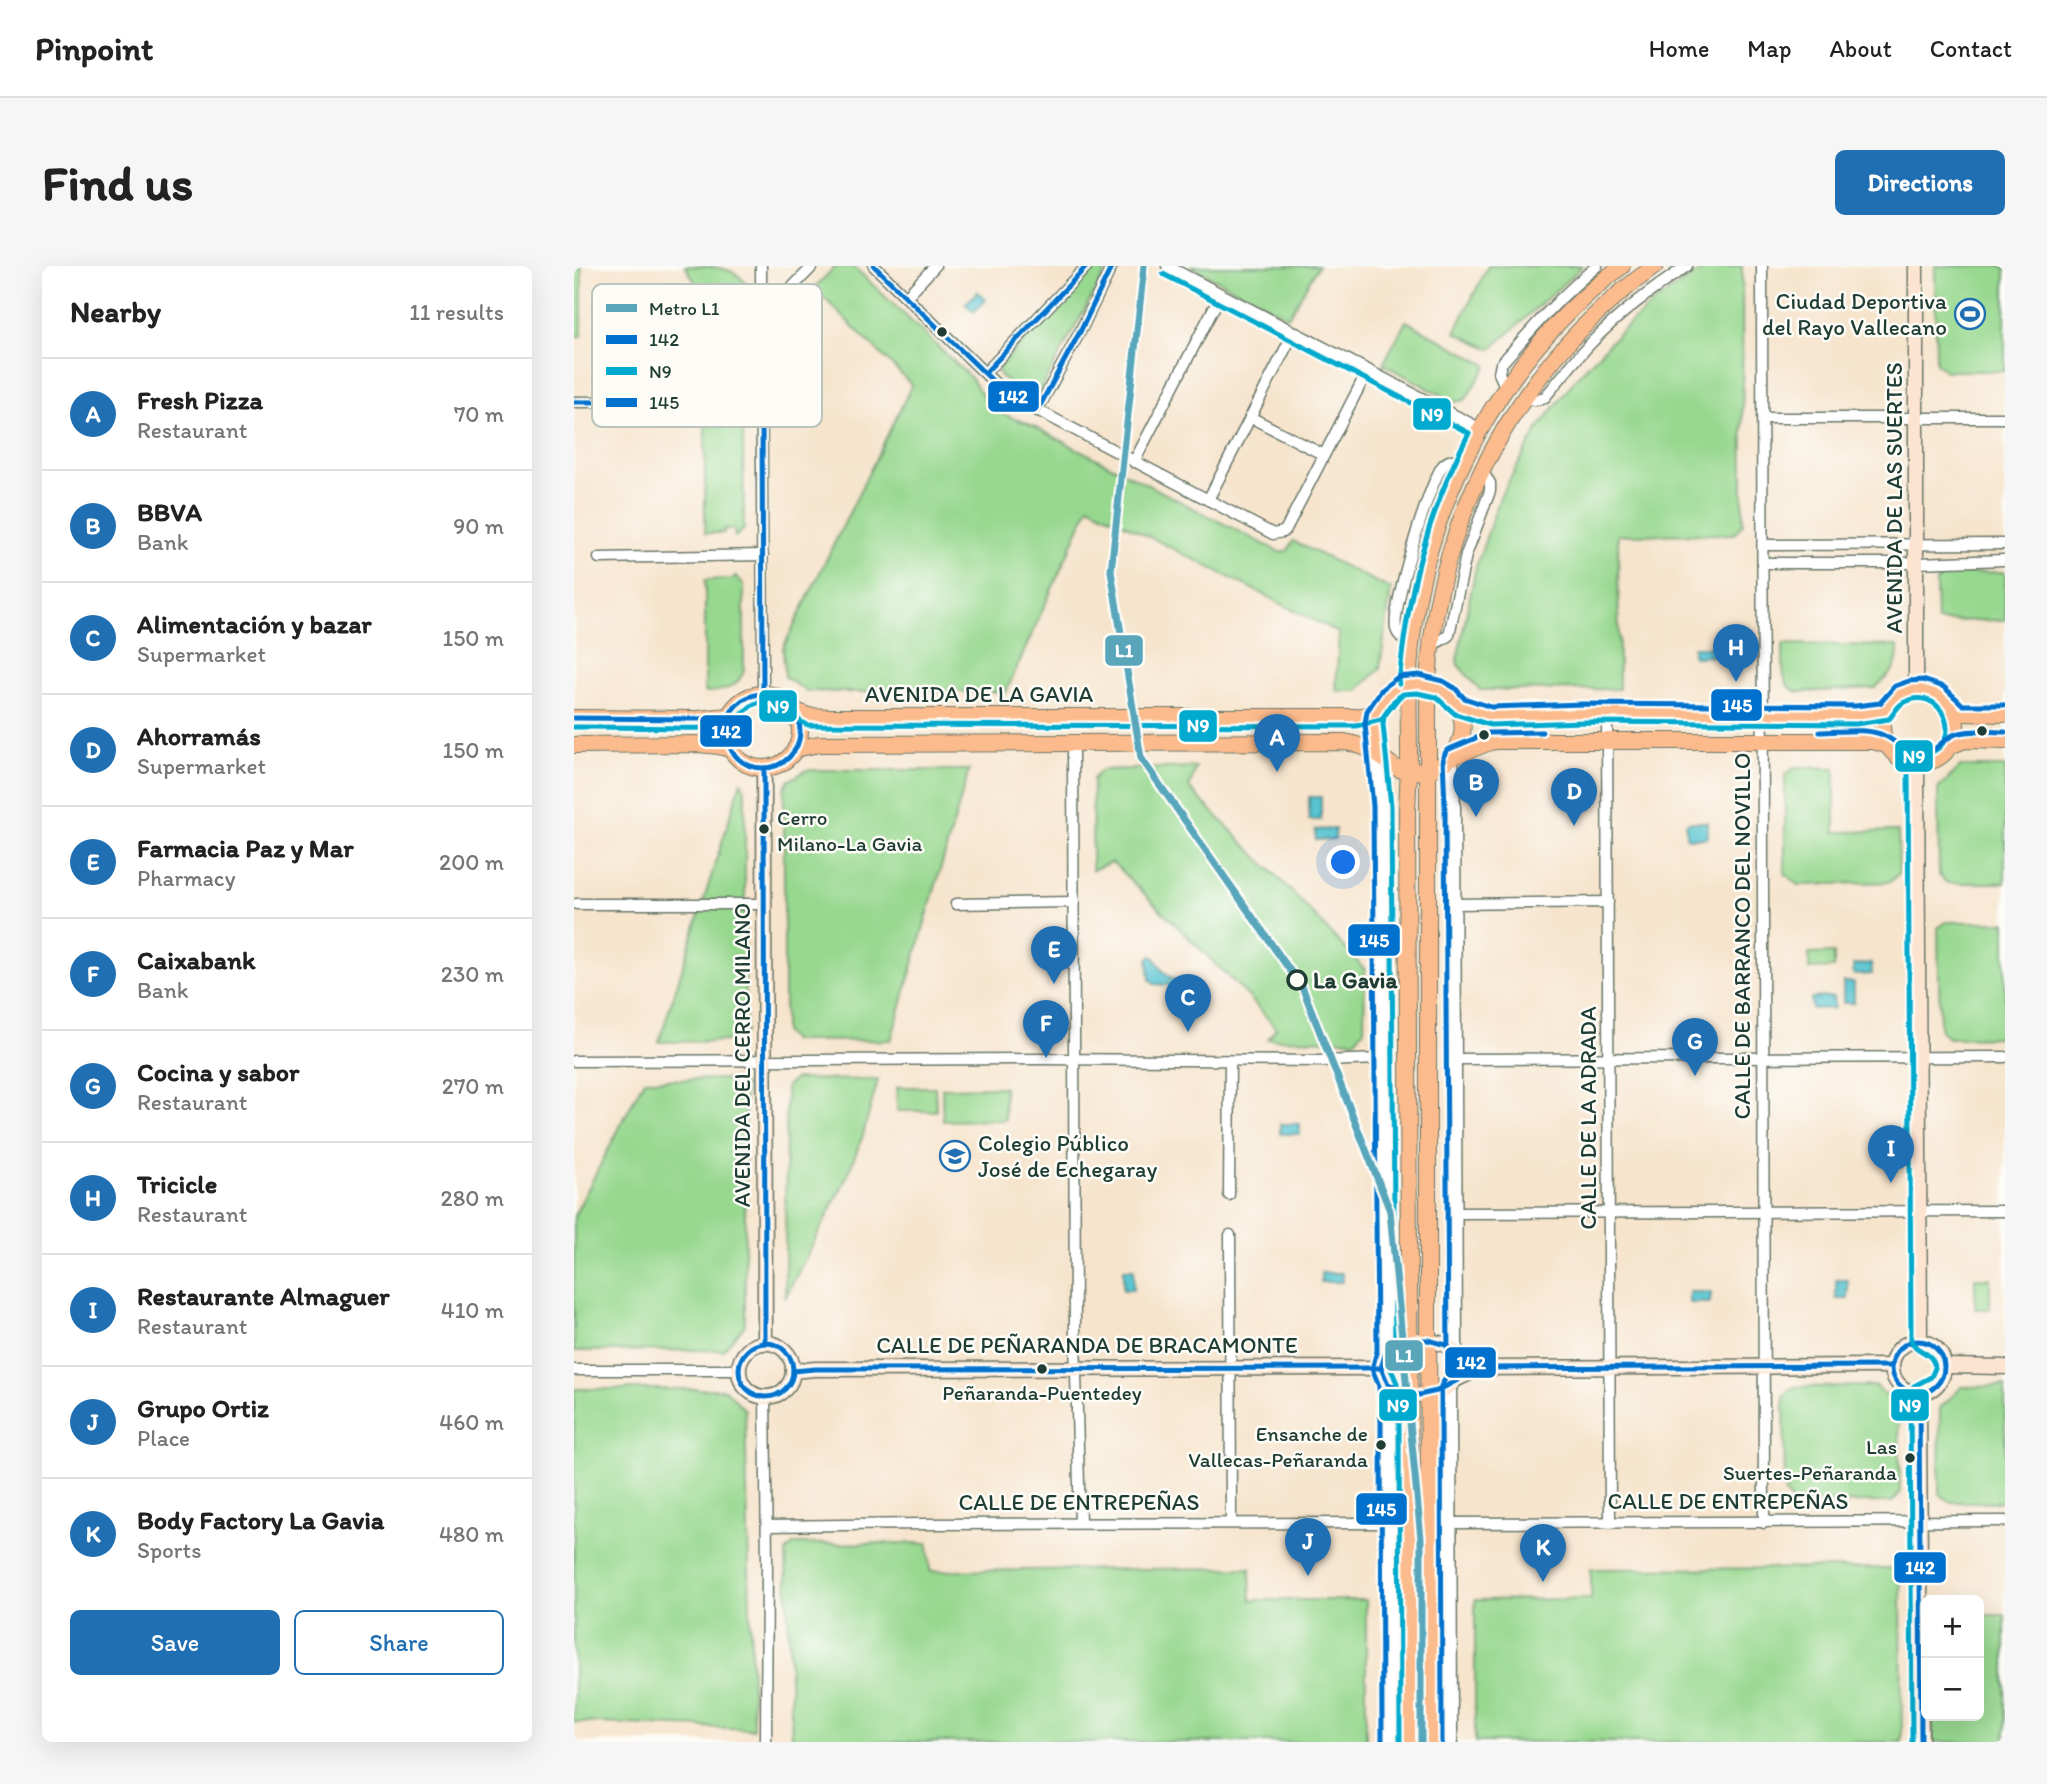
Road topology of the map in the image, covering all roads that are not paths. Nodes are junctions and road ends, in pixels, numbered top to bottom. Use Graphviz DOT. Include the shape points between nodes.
graph roads {
  1 [pos="756,266"];
  2 [pos="762,266"];
  3 [pos="813,266"];
  4 [pos="874,266"];
  5 [pos="935,266"];
  6 [pos="1087,266"];
  7 [pos="1112,266"];
  8 [pos="1167,266"];
  9 [pos="1597,266"];
  10 [pos="1622,266"];
  11 [pos="1654,266"];
  12 [pos="1687,266"];
  13 [pos="1762,266"];
  14 [pos="1916,266"];
  15 [pos="762,284"];
  16 [pos="795,284"];
  17 [pos="1220,294"];
  18 [pos="906,297"];
  19 [pos="1294,332"];
  20 [pos="1368,370"];
  21 [pos="985,373"];
  22 [pos="1506,388"];
  23 [pos="1522,399"];
  24 [pos="574,402"];
  25 [pos="592,402"];
  26 [pos="1037,411"];
  27 [pos="1250,417"];
  28 [pos="1763,418"];
  29 [pos="1917,418"];
  30 [pos="2005,418"];
  31 [pos="762,427"];
  32 [pos="1481,429"];
  33 [pos="1324,455"];
  34 [pos="1134,462"];
  35 [pos="1208,500"];
  36 [pos="2005,544"];
  37 [pos="1763,545"];
  38 [pos="1917,545"];
  39 [pos="763,555"];
  40 [pos="599,558"];
  41 [pos="2005,560"];
  42 [pos="1763,563"];
  43 [pos="1917,563"];
  44 [pos="1408,685"];
  45 [pos="1428,685"];
  46 [pos="1916,689"];
  47 [pos="763,693"];
  48 [pos="1459,706"];
  49 [pos="1953,709"];
  50 [pos="794,710"];
  51 [pos="1885,711"];
  52 [pos="1376,713"];
  53 [pos="1607,714"];
  54 [pos="1763,714"];
  55 [pos="2005,714"];
  56 [pos="728,716"];
  57 [pos="574,718"];
  58 [pos="1763,740"];
  59 [pos="1608,741"];
  60 [pos="2005,741"];
  61 [pos="1073,744"];
  62 [pos="574,745"];
  63 [pos="1887,745"];
  64 [pos="1952,745"];
  65 [pos="730,749"];
  66 [pos="795,749"];
  67 [pos="1378,754"];
  68 [pos="1452,757"];
  69 [pos="1917,764"];
  70 [pos="764,768"];
  71 [pos="1429,770"];
  72 [pos="1409,771"];
  73 [pos="1074,902"];
  74 [pos="1608,902"];
  75 [pos="576,904"];
  76 [pos="764,904"];
  77 [pos="956,904"];
  78 [pos="1453,904"];
  79 [pos="1918,1056"];
  80 [pos="2005,1057"];
  81 [pos="1763,1058"];
  82 [pos="1383,1059"];
  83 [pos="1455,1059"];
  84 [pos="1609,1059"];
  85 [pos="764,1060"];
  86 [pos="1074,1060"];
  87 [pos="574,1061"];
  88 [pos="1230,1061"];
  89 [pos="1229,1195"];
  90 [pos="2005,1211"];
  91 [pos="1764,1212"];
  92 [pos="1919,1212"];
  93 [pos="1456,1213"];
  94 [pos="1609,1213"];
  95 [pos="1230,1235"];
  96 [pos="1410,1340"];
  97 [pos="1428,1340"];
  98 [pos="1920,1340"];
  99 [pos="765,1343"];
  100 [pos="1386,1352"];
  101 [pos="1456,1354"];
  102 [pos="1891,1366"];
  103 [pos="1945,1366"];
  104 [pos="1230,1367"];
  105 [pos="2005,1367"];
  106 [pos="1381,1368"];
  107 [pos="1480,1368"];
  108 [pos="1610,1368"];
  109 [pos="1765,1368"];
  110 [pos="1075,1369"];
  111 [pos="574,1370"];
  112 [pos="738,1370"];
  113 [pos="793,1371"];
  114 [pos="1453,1383"];
  115 [pos="1388,1384"];
  116 [pos="1409,1394"];
  117 [pos="1919,1394"];
  118 [pos="1428,1395"];
  119 [pos="765,1396"];
  120 [pos="2005,1521"];
  121 [pos="1920,1522"];
  122 [pos="1231,1523"];
  123 [pos="1391,1523"];
  124 [pos="1451,1523"];
  125 [pos="1610,1523"];
  126 [pos="1764,1523"];
  127 [pos="1080,1524"];
  128 [pos="767,1526"];
  129 [pos="766,1742"];
  130 [pos="1391,1742"];
  131 [pos="1411,1742"];
  132 [pos="1431,1742"];
  133 [pos="1451,1742"];
  134 [pos="1920,1742"];
  1 -- 2 [label="street"];
  2 -- 15 [label="street"];
  3 -- 16 [label="street"];
  4 -- 18 [label="street"];
  5 -- 18 [label="street"];
  6 -- 21 [label="street"];
  7 -- 26 [label="street"];
  8 -- 17 [label="street"];
  9 -- 22 [label="street" via="1536,324 1502,365 1499,373"];
  10 -- 22 [label="main road" via="1568,314"];
  11 -- 23 [label="main road" via="1580,330"];
  12 -- 23 [label="street" via="1615,320 1545,397"];
  13 -- 28 [label="street, CALLE DE BARRANCO DEL NOVILLO"];
  14 -- 29 [label="main road, AVENIDA DE LAS SUERTES"];
  17 -- 19 [label="street"];
  17 -- 34 [label="street"];
  18 -- 21 [label="street"];
  19 -- 20 [label="street"];
  19 -- 27 [label="street"];
  20 -- 32 [label="street"];
  20 -- 33 [label="street"];
  21 -- 26 [label="street"];
  22 -- 32 [label="main road"];
  23 -- 45 [label="main road" via="1481,470 1452,548 1438,599"];
  24 -- 25 [label="street"];
  26 -- 34 [label="street"];
  27 -- 33 [label="street"];
  27 -- 35 [label="street"];
  28 -- 29 [label="street"];
  28 -- 37 [label="street, CALLE DE BARRANCO DEL NOVILLO"];
  29 -- 30 [label="street"];
  29 -- 38 [label="main road, AVENIDA DE LAS SUERTES"];
  31 -- 39 [label="street"];
  32 -- 44 [label="main road" via="1436,528 1419,592"];
  33 -- 35 [label="street" via="1283,532 1273,534"];
  34 -- 35 [label="street"];
  36 -- 38 [label="street"];
  37 -- 38 [label="street"];
  37 -- 42 [label="street, CALLE DE BARRANCO DEL NOVILLO"];
  38 -- 43 [label="main road, AVENIDA DE LAS SUERTES"];
  39 -- 40 [label="street"];
  39 -- 47 [label="street"];
  41 -- 43 [label="street"];
  42 -- 43 [label="street"];
  42 -- 54 [label="street, CALLE DE BARRANCO DEL NOVILLO"];
  43 -- 46 [label="main road, AVENIDA DE LAS SUERTES"];
  44 -- 45 [label="main road"];
  44 -- 52 [label="main road" via="1388,695"];
  44 -- 72 [label="main road"];
  45 -- 48 [label="main road"];
  45 -- 71 [label="main road"];
  46 -- 49 [label="main road" via="1937,693"];
  46 -- 51 [label="main road" via="1897,696"];
  47 -- 50 [label="main road" via="776,696"];
  47 -- 56 [label="main road" via="737,703"];
  48 -- 53 [label="main road" via="1490,716"];
  48 -- 68 [label="main road" via="1463,734"];
  49 -- 55 [label="main road"];
  49 -- 64 [label="main road" via="1956,732"];
  50 -- 52 [label="main road, AVENIDA DE LA GAVIA" via="808,716"];
  50 -- 66 [label="main road" via="799,723"];
  51 -- 54 [label="main road"];
  51 -- 63 [label="main road" via="1882,723"];
  52 -- 67 [label="main road"];
  53 -- 54 [label="main road"];
  53 -- 59 [label="street, CALLE DE LA ADRADA"];
  54 -- 58 [label="street, CALLE DE BARRANCO DEL NOVILLO"];
  56 -- 57 [label="main road"];
  56 -- 65 [label="main road" via="725,727"];
  58 -- 59 [label="main road"];
  58 -- 63 [label="main road"];
  58 -- 81 [label="street, CALLE DE BARRANCO DEL NOVILLO"];
  59 -- 68 [label="main road" via="1490,742"];
  59 -- 74 [label="street, CALLE DE LA ADRADA"];
  60 -- 64 [label="main road" via="1965,740"];
  61 -- 66 [label="main road" via="819,744"];
  61 -- 67 [label="main road" via="1345,742"];
  61 -- 73 [label="street"];
  62 -- 65 [label="main road" via="698,744"];
  63 -- 69 [label="main road" via="1895,755"];
  64 -- 69 [label="main road" via="1938,759"];
  65 -- 70 [label="main road" via="739,760"];
  66 -- 70 [label="main road" via="782,763"];
  67 -- 72 [label="main road" via="1397,769"];
  67 -- 82 [label="street"];
  68 -- 71 [label="main road"];
  68 -- 78 [label="street"];
  69 -- 79 [label="main road"];
  70 -- 76 [label="main road, AVENIDA DEL CERRO MILANO"];
  71 -- 72 [label="main road"];
  71 -- 97 [label="main road"];
  72 -- 96 [label="main road"];
  73 -- 77 [label="street"];
  73 -- 86 [label="street"];
  74 -- 78 [label="street"];
  74 -- 84 [label="street, CALLE DE LA ADRADA"];
  75 -- 76 [label="street"];
  76 -- 85 [label="main road, AVENIDA DEL CERRO MILANO"];
  78 -- 83 [label="street"];
  79 -- 80 [label="street"];
  79 -- 81 [label="street"];
  79 -- 92 [label="main road"];
  81 -- 84 [label="street"];
  81 -- 91 [label="street, CALLE DE BARRANCO DEL NOVILLO"];
  82 -- 88 [label="street"];
  82 -- 100 [label="street"];
  83 -- 84 [label="street"];
  83 -- 93 [label="street"];
  84 -- 94 [label="street, CALLE DE LA ADRADA"];
  85 -- 86 [label="street"];
  85 -- 87 [label="street"];
  85 -- 99 [label="main road, AVENIDA DEL CERRO MILANO"];
  86 -- 88 [label="street"];
  86 -- 110 [label="street"];
  88 -- 89 [label="street"];
  90 -- 92 [label="street"];
  91 -- 92 [label="street"];
  91 -- 94 [label="street"];
  91 -- 109 [label="street, CALLE DE BARRANCO DEL NOVILLO"];
  92 -- 98 [label="main road"];
  93 -- 94 [label="street"];
  93 -- 101 [label="street"];
  94 -- 108 [label="street, CALLE DE LA ADRADA"];
  95 -- 104 [label="street"];
  96 -- 97 [label="main road"];
  96 -- 100 [label="main road"];
  96 -- 116 [label="main road"];
  97 -- 101 [label="main road" via="1446,1345"];
  97 -- 118 [label="main road"];
  98 -- 102 [label="main road" via="1900,1347"];
  98 -- 103 [label="main road" via="1937,1349"];
  99 -- 112 [label="main road" via="744,1353"];
  99 -- 113 [label="main road" via="782,1348"];
  100 -- 106 [label="main road"];
  101 -- 107 [label="main road"];
  101 -- 114 [label="main road"];
  102 -- 109 [label="main road"];
  102 -- 117 [label="main road" via="1899,1386"];
  103 -- 105 [label="main road"];
  103 -- 117 [label="main road" via="1940,1382"];
  104 -- 106 [label="main road, CALLE DE PEÑARANDA DE BRACAMONTE"];
  104 -- 110 [label="main road, CALLE DE PEÑARANDA DE BRACAMONTE"];
  104 -- 122 [label="street"];
  106 -- 115 [label="main road"];
  107 -- 108 [label="main road"];
  107 -- 114 [label="main road"];
  108 -- 109 [label="main road"];
  108 -- 125 [label="street, CALLE DE LA ADRADA"];
  109 -- 126 [label="street, CALLE DE BARRANCO DEL NOVILLO"];
  110 -- 113 [label="main road, CALLE DE PEÑARANDA DE BRACAMONTE"];
  110 -- 127 [label="street"];
  111 -- 112 [label="street"];
  112 -- 119 [label="main road" via="748,1391"];
  113 -- 119 [label="main road" via="784,1389"];
  114 -- 118 [label="main road"];
  114 -- 124 [label="street"];
  115 -- 116 [label="main road"];
  115 -- 123 [label="street"];
  116 -- 118 [label="main road"];
  116 -- 131 [label="main road"];
  117 -- 121 [label="main road"];
  118 -- 132 [label="main road"];
  119 -- 128 [label="street"];
  120 -- 121 [label="street, CALLE DE ENTREPEÑAS"];
  121 -- 126 [label="street, CALLE DE ENTREPEÑAS"];
  121 -- 134 [label="main road"];
  122 -- 123 [label="street, CALLE DE ENTREPEÑAS"];
  122 -- 127 [label="street, CALLE DE ENTREPEÑAS"];
  123 -- 130 [label="street"];
  124 -- 125 [label="street, CALLE DE ENTREPEÑAS"];
  124 -- 133 [label="street"];
  125 -- 126 [label="street, CALLE DE ENTREPEÑAS"];
  127 -- 128 [label="street, CALLE DE ENTREPEÑAS"];
  128 -- 129 [label="street"];
}
